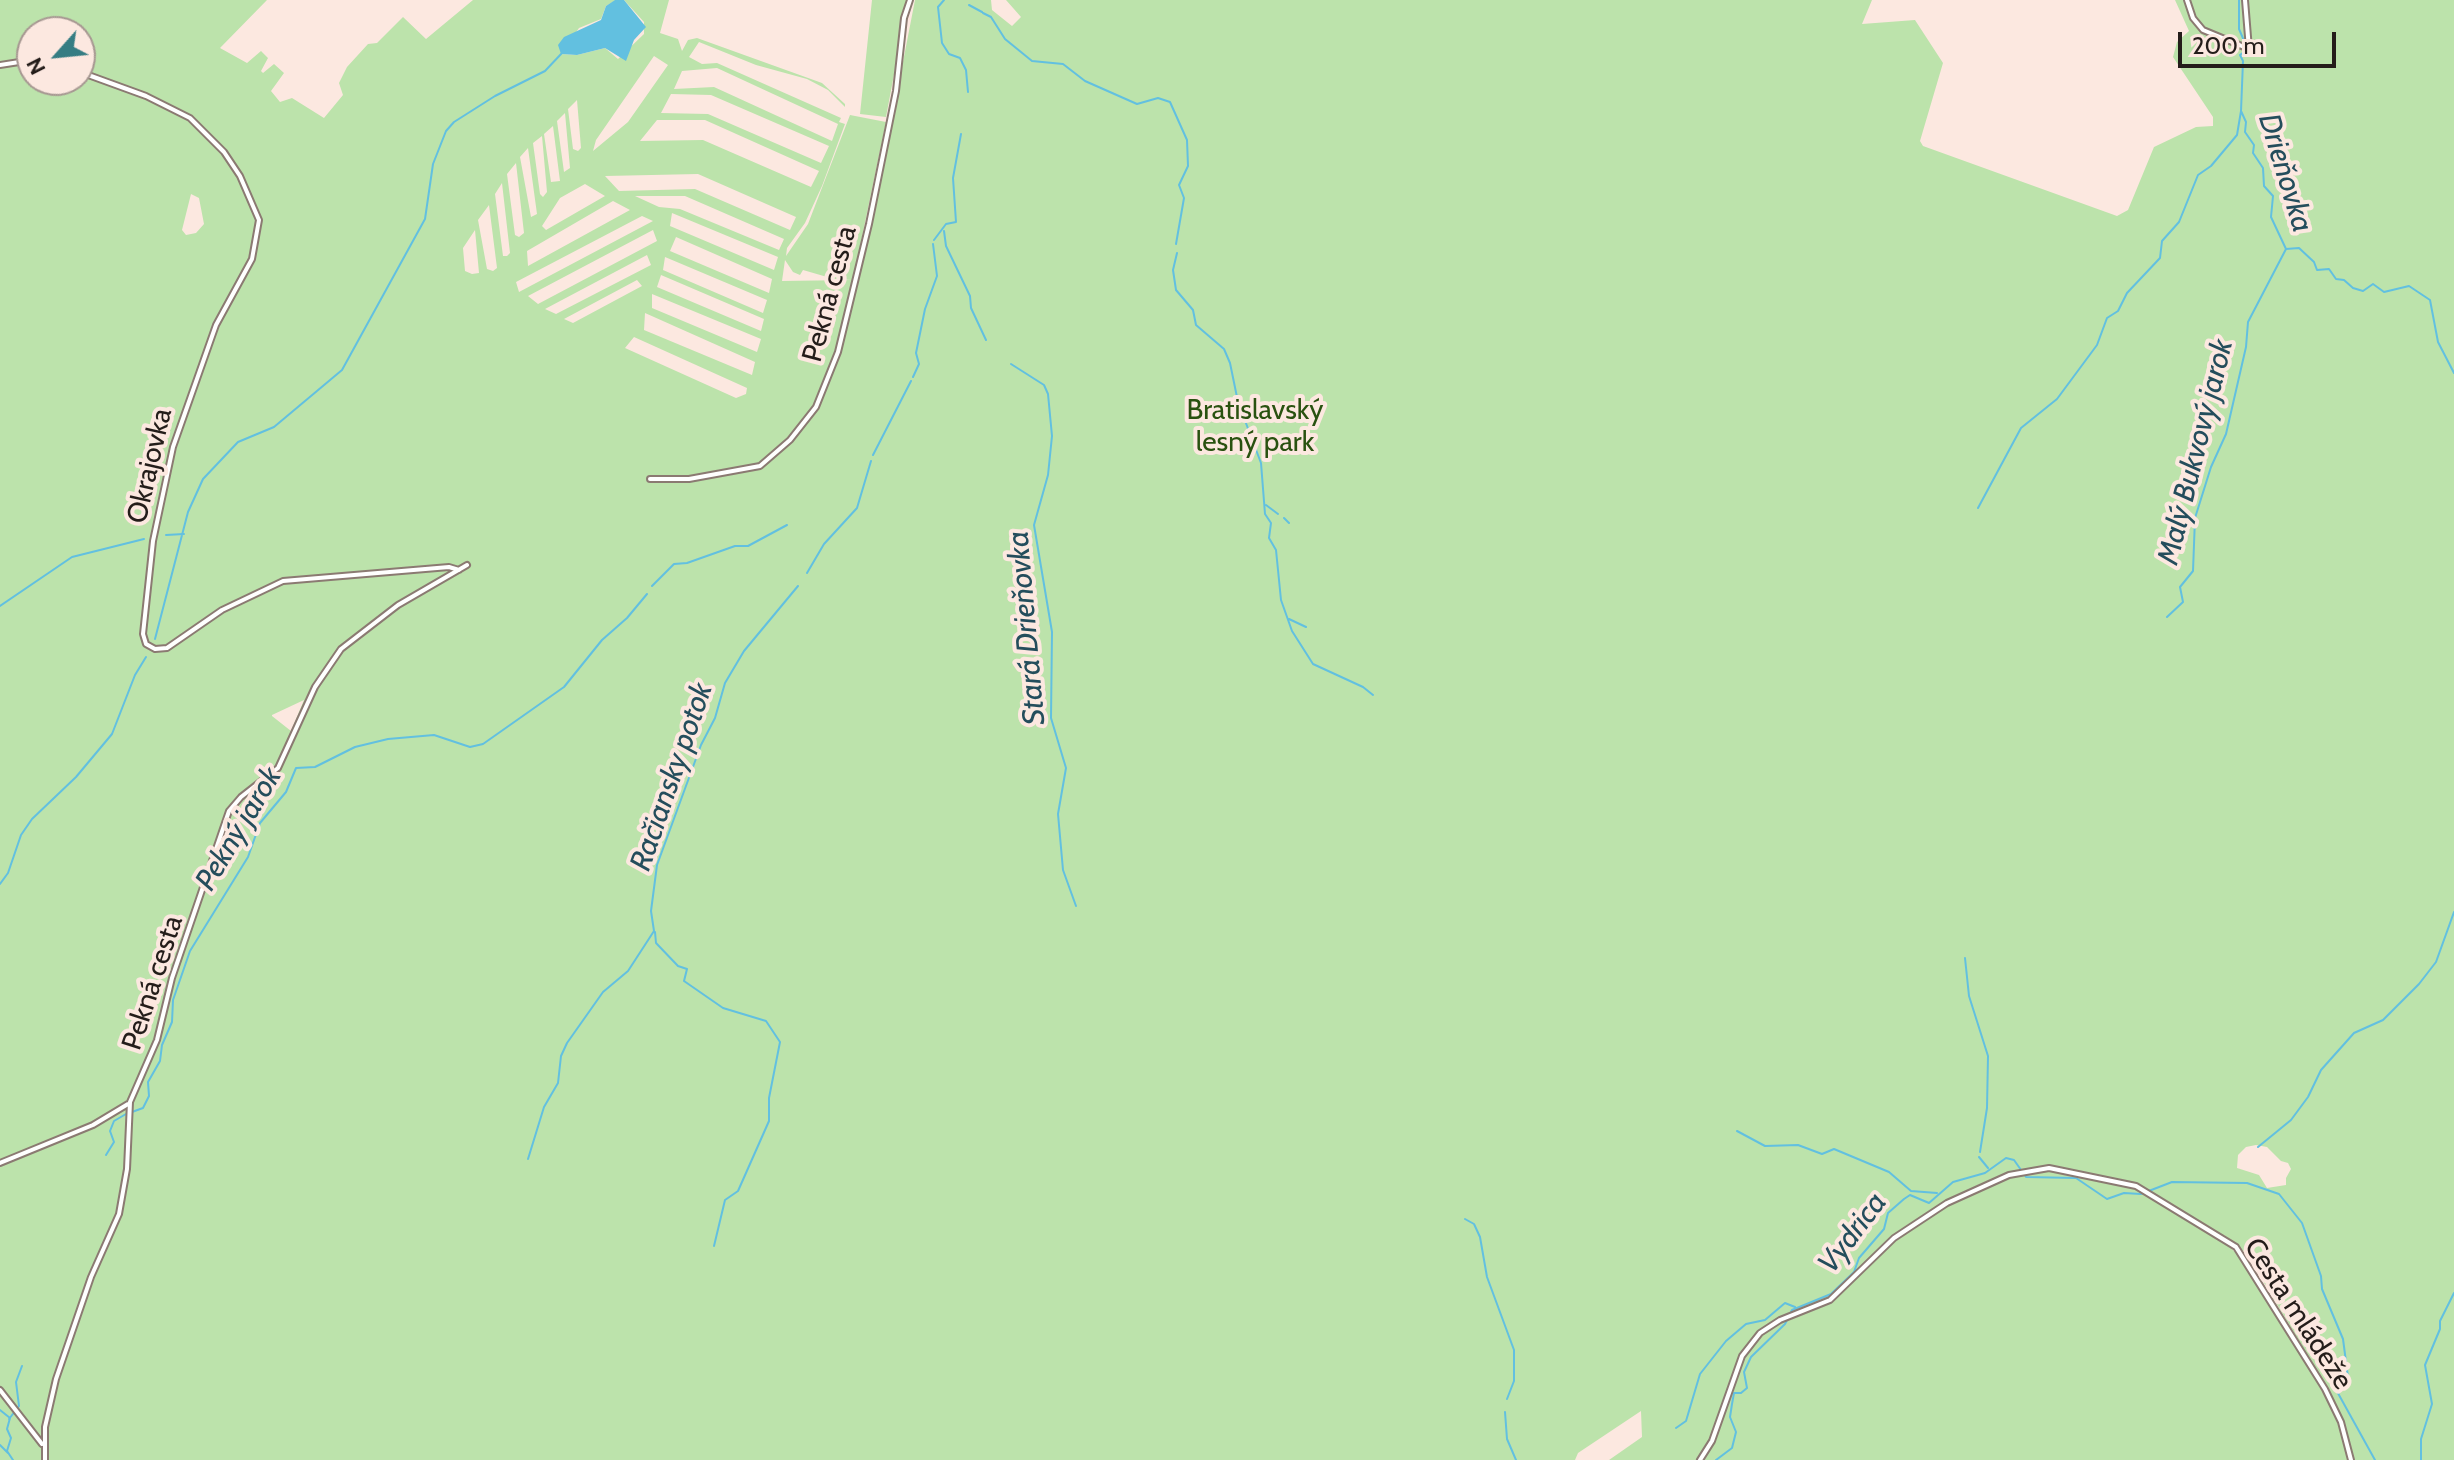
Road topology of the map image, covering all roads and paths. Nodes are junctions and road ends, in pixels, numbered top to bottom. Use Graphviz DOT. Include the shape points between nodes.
graph roads {
  1 [pos="910,0"];
  2 [pos="2187,0"];
  3 [pos="2245,0"];
  4 [pos="96,78"];
  5 [pos="650,479"];
  6 [pos="467,565"];
  7 [pos="460,571"];
  8 [pos="130,1102"];
  9 [pos="0,1163"];
  10 [pos="0,1390"];
  11 [pos="44,1448"];
  12 [pos="45,1460"];
  13 [pos="1700,1460"];
  14 [pos="2351,1460"];
  1 -- 5 [label="street, Pekná cesta" via="869,224 838,352 816,407 760,466 689,479"];
  2 -- 3 [label="street" via="2203,30 2249,49"];
  4 -- 7 [label="street, Okrajovka" via="190,118 224,152 259,220 252,259 216,325 173,447 143,637 152,648 167,648 222,610 283,581 449,567"];
  6 -- 7 [label="street, Pekná cesta"];
  7 -- 8 [label="street, Pekná cesta" via="398,605 341,649 315,687 275,773 231,808 172,978 157,1040"];
  8 -- 9 [label="street" via="93,1125"];
  8 -- 11 [label="street, Pekná cesta" via="119,1214 60,1365"];
  10 -- 11 [label="street"];
  11 -- 12 [label="street, Pekná cesta"];
  13 -- 14 [label="street, Cesta mládeže" via="1712,1441 1742,1356 1760,1333 1838,1295 1885,1246 1956,1198 2021,1171 2064,1169 2146,1191 2243,1255 2325,1389"];
}
